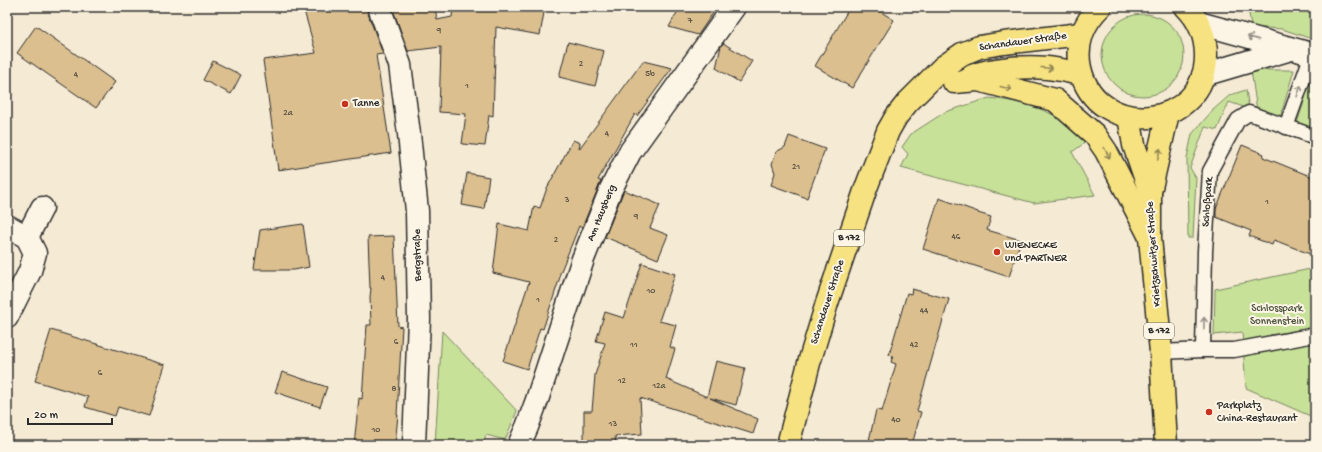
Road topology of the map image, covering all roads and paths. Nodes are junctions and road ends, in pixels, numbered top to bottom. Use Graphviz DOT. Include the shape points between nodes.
graph roads {
  1 [pos="379,7"];
  2 [pos="734,7"];
  3 [pos="1100,7"];
  4 [pos="1192,15"];
  5 [pos="1081,34"];
  6 [pos="1291,49"];
  7 [pos="1314,55"];
  8 [pos="1082,74"];
  9 [pos="1203,75"];
  10 [pos="954,82"];
  11 [pos="1168,113"];
  12 [pos="1129,116"];
  13 [pos="896,117"];
  14 [pos="1286,127"];
  15 [pos="1315,137"];
  16 [pos="1150,192"];
  17 [pos="42,208"];
  18 [pos="7,226"];
  19 [pos="27,237"];
  20 [pos="1150,238"];
  21 [pos="7,317"];
  22 [pos="1315,335"];
  23 [pos="1203,350"];
  24 [pos="1161,352"];
  25 [pos="414,445"];
  26 [pos="519,445"];
  27 [pos="788,445"];
  28 [pos="1166,445"];
  1 -- 25 [label="street, Bergstraße" via="400,65 417,211 419,319"];
  2 -- 26 [label="street, Am Hausberg" via="630,152 611,189 583,259"];
  3 -- 5 [label="main road"];
  6 -- 4 [label="street, one-way"];
  4 -- 9 [label="main road" via="1204,35 1206,62"];
  5 -- 8 [label="main road" via="1079,61"];
  5 -- 13 [label="main road, Schandauer Straße / B 172" via="979,47 962,54 943,67"];
  6 -- 7 [label="street"];
  6 -- 9 [label="street"];
  14 -- 7 [label="lane, one-way"];
  10 -- 8 [label="main road, Schandauer Straße, one-way" via="979,73 1017,68 1048,68"];
  8 -- 12 [label="main road" via="1091,92 1105,106"];
  9 -- 11 [label="main road" via="1190,97"];
  10 -- 13 [label="main road, Schandauer Straße"];
  10 -- 20 [label="main road, B 172, one-way" via="978,80 1055,100 1095,135 1106,151"];
  11 -- 12 [label="main road" via="1143,118"];
  16 -- 11 [label="main road, Krietzschwitzer Straße / B 172, one-way"];
  12 -- 16 [label="main road, B 172" via="1134,145"];
  13 -- 27 [label="main road, Schandauer Straße / B 172" via="866,188 827,303"];
  14 -- 15 [label="lane, Schloßpark"];
  23 -- 14 [label="lane, Schloßpark, one-way" via="1210,171 1238,120 1248,113"];
  16 -- 20 [label="main road, Krietzschwitzer Straße / B 172"];
  17 -- 19 [label="street"];
  18 -- 19 [label="street"];
  19 -- 21 [label="street" via="35,253 30,271"];
  20 -- 24 [label="main road, Krietzschwitzer Straße / B 172"];
  22 -- 23 [label="lane" via="1234,350"];
  23 -- 24 [label="lane"];
  24 -- 28 [label="main road, Krietzschwitzer Straße / B 172"];
}
